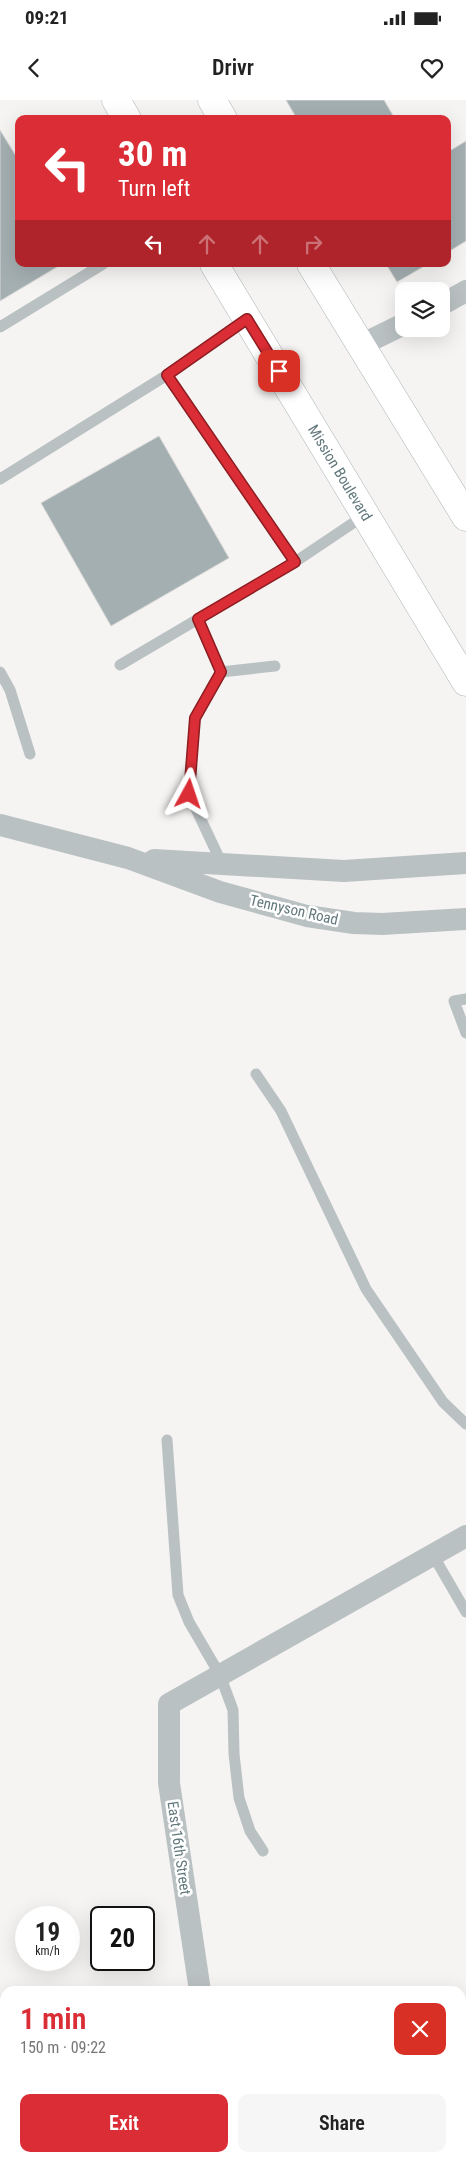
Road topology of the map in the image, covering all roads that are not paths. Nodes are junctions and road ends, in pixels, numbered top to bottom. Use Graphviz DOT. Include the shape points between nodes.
graph roads {
  1 [pos="116,100"];
  2 [pos="212,100"];
  3 [pos="125,115"];
  4 [pos="221,115"];
  5 [pos="98,267"];
  6 [pos="216,267"];
  7 [pos="313,267"];
  8 [pos="466,291"];
  9 [pos="450,300"];
  10 [pos="247,319"];
  11 [pos="0,327"];
  12 [pos="395,328"];
  13 [pos="361,345"];
  14 [pos="167,375"];
  15 [pos="0,479"];
  16 [pos="366,515"];
  17 [pos="466,517"];
  18 [pos="295,562"];
  19 [pos="198,619"];
  20 [pos="120,665"];
  21 [pos="275,666"];
  22 [pos="0,672"];
  23 [pos="221,672"];
  24 [pos="466,682"];
  25 [pos="30,754"];
  26 [pos="0,825"];
  27 [pos="128,858"];
  28 [pos="466,863"];
  29 [pos="222,864"];
  30 [pos="466,920"];
  31 [pos="466,999"];
  32 [pos="466,1033"];
  33 [pos="256,1074"];
  34 [pos="466,1424"];
  35 [pos="167,1440"];
  36 [pos="466,1536"];
  37 [pos="433,1555"];
  38 [pos="466,1612"];
  39 [pos="220,1675"];
  40 [pos="263,1851"];
  41 [pos="199,1986"];
  1 -- 3 [label="main road"];
  2 -- 4 [label="main road"];
  5 -- 11 [label="lane"];
  6 -- 10 [label="main road, Mission Boulevard"];
  7 -- 13 [label="main road"];
  8 -- 9 [label="street"];
  10 -- 14 [label="lane"];
  10 -- 16 [label="main road, Mission Boulevard"];
  12 -- 13 [label="street"];
  13 -- 17 [label="main road"];
  14 -- 15 [label="lane"];
  14 -- 18 [label="lane"];
  16 -- 18 [label="lane"];
  16 -- 24 [label="main road, Mission Boulevard"];
  18 -- 19 [label="lane"];
  19 -- 20 [label="lane"];
  19 -- 23 [label="lane"];
  21 -- 23 [label="lane"];
  22 -- 25 [label="lane" via="10,690"];
  23 -- 29 [label="lane" via="195,718 189,794"];
  26 -- 27 [label="street, Tennyson Road"];
  27 -- 29 [label="street, Tennyson Road"];
  27 -- 30 [label="street, Tennyson Road" via="220,892 307,916 382,924"];
  28 -- 29 [label="street, Tennyson Road" via="344,870"];
  31 -- 32 [label="lane" via="454,1001"];
  33 -- 34 [label="lane" via="281,1111 366,1289 443,1402"];
  35 -- 39 [label="lane" via="178,1595 188,1622"];
  36 -- 37 [label="street"];
  37 -- 38 [label="lane"];
  37 -- 39 [label="street"];
  39 -- 40 [label="lane" via="233,1710 238,1798 250,1831"];
  39 -- 41 [label="street, East 16th Street" via="169,1704 169,1783"];
}
